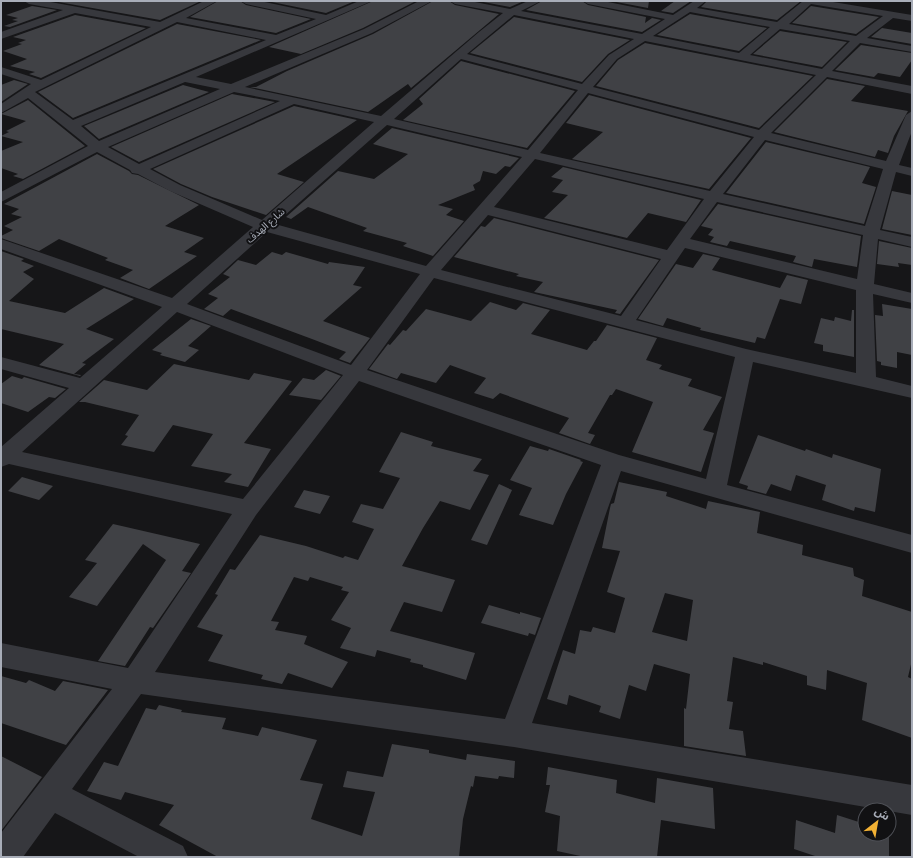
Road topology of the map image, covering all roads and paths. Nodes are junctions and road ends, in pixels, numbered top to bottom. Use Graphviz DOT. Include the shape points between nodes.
graph roads {
  1 [pos="29,1"];
  2 [pos="212,1"];
  3 [pos="246,1"];
  4 [pos="367,1"];
  5 [pos="427,1"];
  6 [pos="455,1"];
  7 [pos="536,1"];
  8 [pos="588,1"];
  9 [pos="809,1"];
  10 [pos="73,5"];
  11 [pos="688,9"];
  12 [pos="513,11"];
  13 [pos="892,14"];
  14 [pos="327,18"];
  15 [pos="912,18"];
  16 [pos="178,19"];
  17 [pos="778,25"];
  18 [pos="163,26"];
  19 [pos="1,28"];
  20 [pos="13,31"];
  21 [pos="1,36"];
  22 [pos="643,37"];
  23 [pos="278,39"];
  24 [pos="858,39"];
  25 [pos="912,49"];
  26 [pos="459,55"];
  27 [pos="741,57"];
  28 [pos="1,70"];
  29 [pos="823,74"];
  30 [pos="183,78"];
  31 [pos="232,88"];
  32 [pos="585,89"];
  33 [pos="912,90"];
  34 [pos="30,91"];
  35 [pos="292,100"];
  36 [pos="1,104"];
  37 [pos="1,109"];
  38 [pos="912,118"];
  39 [pos="385,121"];
  40 [pos="72,125"];
  41 [pos="762,135"];
  42 [pos="97,147"];
  43 [pos="532,154"];
  44 [pos="891,167"];
  45 [pos="137,170"];
  46 [pos="912,172"];
  47 [pos="712,196"];
  48 [pos="1,198"];
  49 [pos="484,209"];
  50 [pos="264,226"];
  51 [pos="871,233"];
  52 [pos="681,242"];
  53 [pos="912,242"];
  54 [pos="1,244"];
  55 [pos="670,256"];
  56 [pos="430,272"];
  57 [pos="864,287"];
  58 [pos="912,298"];
  59 [pos="174,305"];
  60 [pos="626,322"];
  61 [pos="745,354"];
  62 [pos="1,363"];
  63 [pos="355,373"];
  64 [pos="866,382"];
  65 [pos="83,386"];
  66 [pos="912,392"];
  67 [pos="2,457"];
  68 [pos="612,461"];
  69 [pos="715,490"];
  70 [pos="248,509"];
  71 [pos="912,544"];
  72 [pos="1,655"];
  73 [pos="134,682"];
  74 [pos="514,734"];
  75 [pos="50,794"];
  76 [pos="912,800"];
  77 [pos="4,857"];
  78 [pos="172,857"];
  1 -- 10 [label="street" via="58,7"];
  2 -- 16 [label="street"];
  3 -- 14 [label="street"];
  4 -- 14 [label="street"];
  5 -- 31 [label="street" via="368,31"];
  6 -- 12 [label="street"];
  7 -- 12 [label="street, شارع الهدف"];
  8 -- 11 [label="street"];
  9 -- 13 [label="street"];
  9 -- 17 [label="street" via="784,23"];
  10 -- 18 [label="street"];
  10 -- 20 [label="street"];
  11 -- 17 [label="street"];
  11 -- 22 [label="street"];
  12 -- 22 [label="street"];
  12 -- 26 [label="street, شارع الهدف"];
  13 -- 15 [label="street"];
  13 -- 24 [label="street"];
  14 -- 23 [label="street"];
  16 -- 18 [label="street"];
  16 -- 23 [label="street"];
  17 -- 24 [label="street"];
  17 -- 27 [label="street"];
  18 -- 34 [label="street"];
  19 -- 20 [label="street"];
  20 -- 21 [label="street"];
  22 -- 27 [label="street"];
  22 -- 32 [label="street" via="613,57"];
  23 -- 30 [label="street"];
  24 -- 25 [label="street"];
  24 -- 29 [label="street"];
  26 -- 32 [label="street"];
  26 -- 39 [label="street, شارع الهدف"];
  27 -- 29 [label="street"];
  28 -- 34 [label="street"];
  29 -- 33 [label="street"];
  29 -- 41 [label="street"];
  30 -- 31 [label="street"];
  30 -- 40 [label="street"];
  31 -- 35 [label="street"];
  31 -- 42 [label="street"];
  32 -- 41 [label="street"];
  32 -- 43 [label="street"];
  34 -- 36 [label="street"];
  34 -- 37 [label="street"];
  34 -- 40 [label="street"];
  35 -- 39 [label="street"];
  35 -- 45 [label="street"];
  38 -- 44 [label="street"];
  39 -- 43 [label="street"];
  39 -- 50 [label="street, شارع الهدف"];
  40 -- 42 [label="street"];
  41 -- 44 [label="street"];
  41 -- 47 [label="street"];
  42 -- 45 [label="street"];
  42 -- 48 [label="street"];
  43 -- 47 [label="street"];
  43 -- 49 [label="street"];
  44 -- 46 [label="street"];
  44 -- 51 [label="street"];
  45 -- 50 [label="street"];
  47 -- 51 [label="street"];
  47 -- 52 [label="street"];
  49 -- 55 [label="street"];
  49 -- 56 [label="street"];
  50 -- 56 [label="street"];
  50 -- 59 [label="street, شارع الهدف"];
  51 -- 53 [label="street"];
  51 -- 57 [label="street"];
  52 -- 55 [label="street"];
  52 -- 57 [label="street"];
  54 -- 59 [label="street"];
  55 -- 60 [label="street"];
  56 -- 60 [label="street"];
  56 -- 63 [label="street"];
  57 -- 58 [label="street"];
  57 -- 64 [label="street"];
  59 -- 63 [label="street"];
  59 -- 65 [label="street, شارع الهدف"];
  60 -- 61 [label="street"];
  61 -- 64 [label="street"];
  61 -- 69 [label="street"];
  62 -- 65 [label="street"];
  63 -- 68 [label="street"];
  63 -- 70 [label="street"];
  64 -- 66 [label="street"];
  65 -- 67 [label="street, شارع الهدف"];
  67 -- 70 [label="street"];
  68 -- 69 [label="street"];
  68 -- 74 [label="street"];
  69 -- 71 [label="street"];
  70 -- 73 [label="street"];
  72 -- 73 [label="street"];
  73 -- 74 [label="street"];
  73 -- 75 [label="street"];
  74 -- 76 [label="street"];
  75 -- 77 [label="street"];
  75 -- 78 [label="street"];
}
